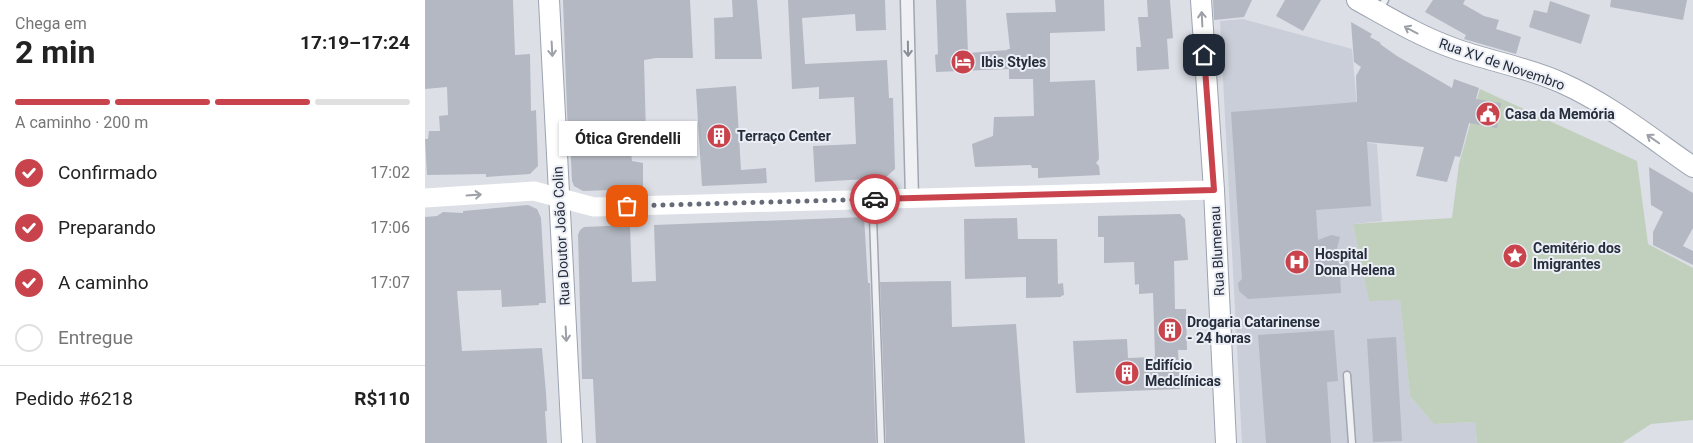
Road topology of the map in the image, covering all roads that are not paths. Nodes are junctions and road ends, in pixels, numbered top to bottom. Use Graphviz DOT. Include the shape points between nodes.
graph roads {
  1 [pos="549,0"];
  2 [pos="907,0"];
  3 [pos="1201,0"];
  4 [pos="1357,0"];
  5 [pos="1382,6"];
  6 [pos="1693,167"];
  7 [pos="1214,190"];
  8 [pos="425,198"];
  9 [pos="559,198"];
  10 [pos="912,198"];
  11 [pos="873,217"];
  12 [pos="1347,375"];
  13 [pos="572,443"];
  14 [pos="881,443"];
  15 [pos="1226,443"];
  16 [pos="1353,443"];
  1 -- 9 [label="main road, Rua Doutor João Colin, one-way"];
  2 -- 10 [label="street, one-way"];
  7 -- 3 [label="main road, Rua Blumenau, one-way"];
  4 -- 5 [label="main road, Rua XV de Novembro"];
  6 -- 5 [label="main road, Rua XV de Novembro, one-way" via="1582,93 1560,82 1435,41"];
  7 -- 10 [label="main road"];
  7 -- 15 [label="main road, Rua Blumenau"];
  8 -- 9 [label="main road, one-way" via="535,191"];
  9 -- 10 [label="main road" via="594,207"];
  9 -- 13 [label="main road, Rua Doutor João Colin, one-way"];
  11 -- 14 [label="lane"];
  12 -- 16 [label="lane"];
}
